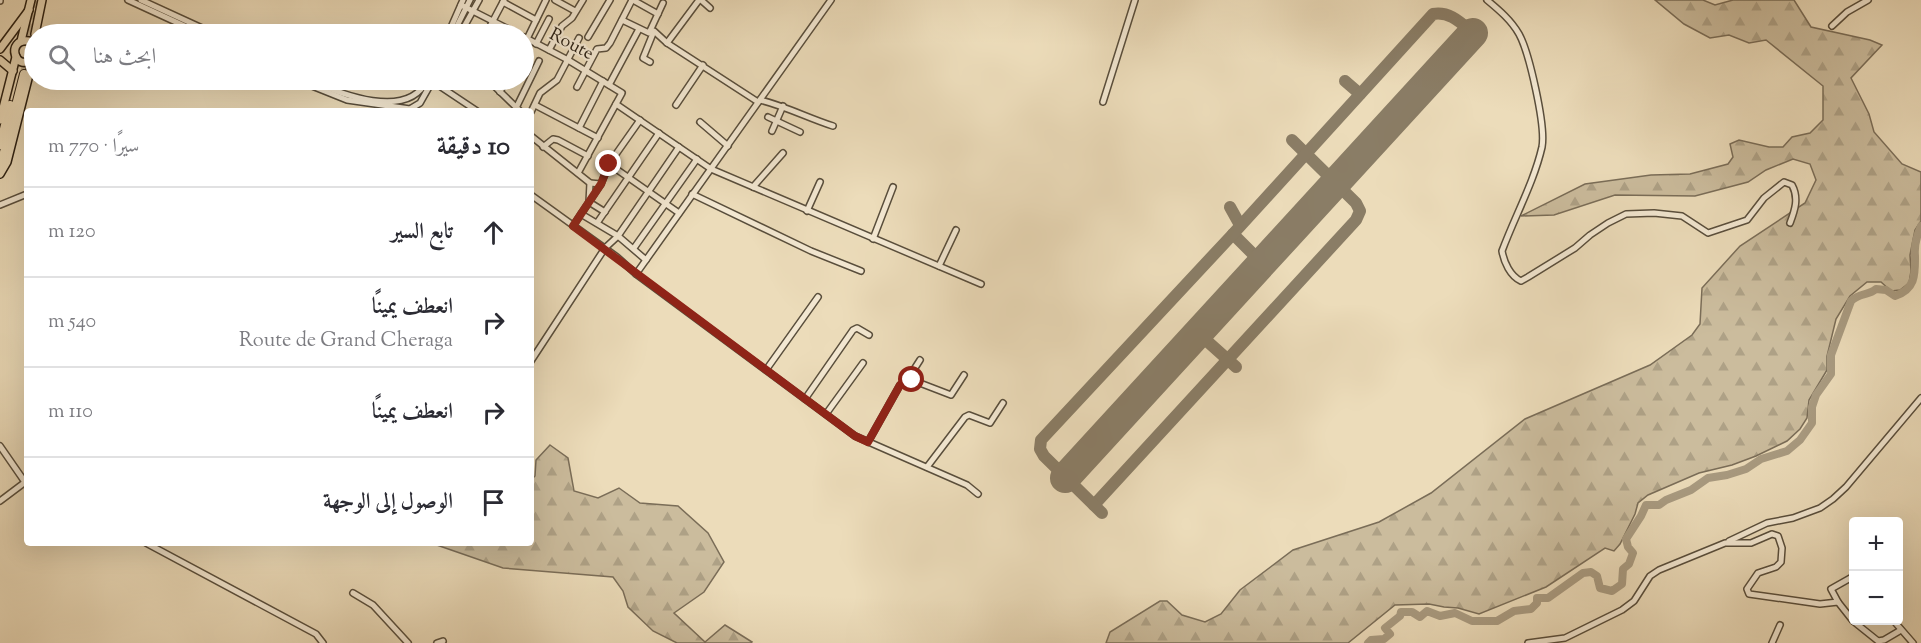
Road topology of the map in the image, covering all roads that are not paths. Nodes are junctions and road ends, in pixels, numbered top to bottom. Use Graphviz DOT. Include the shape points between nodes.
graph roads {
  1 [pos="31,0"];
  2 [pos="42,0"];
  3 [pos="128,0"];
  4 [pos="141,0"];
  5 [pos="470,0"];
  6 [pos="479,0"];
  7 [pos="546,0"];
  8 [pos="555,0"];
  9 [pos="583,0"];
  10 [pos="610,0"];
  11 [pos="633,0"];
  12 [pos="700,0"];
  13 [pos="831,0"];
  14 [pos="1135,0"];
  15 [pos="1487,0"];
  16 [pos="1868,0"];
  17 [pos="504,1"];
  18 [pos="663,3"];
  19 [pos="463,4"];
  20 [pos="710,8"];
  21 [pos="29,10"];
  22 [pos="473,11"];
  23 [pos="575,11"];
  24 [pos="658,14"];
  25 [pos="549,19"];
  26 [pos="536,20"];
  27 [pos="622,20"];
  28 [pos="493,21"];
  29 [pos="25,24"];
  30 [pos="37,24"];
  31 [pos="180,24"];
  32 [pos="193,24"];
  33 [pos="453,24"];
  34 [pos="456,24"];
  35 [pos="466,24"];
  36 [pos="491,24"];
  37 [pos="497,24"];
  38 [pos="534,24"];
  39 [pos="24,26"];
  40 [pos="1832,26"];
  41 [pos="639,29"];
  42 [pos="588,37"];
  43 [pos="579,38"];
  44 [pos="24,42"];
  45 [pos="19,43"];
  46 [pos="667,43"];
  47 [pos="536,44"];
  48 [pos="0,50"];
  49 [pos="549,50"];
  50 [pos="16,57"];
  51 [pos="0,60"];
  52 [pos="568,60"];
  53 [pos="24,61"];
  54 [pos="539,61"];
  55 [pos="650,63"];
  56 [pos="703,65"];
  57 [pos="586,70"];
  58 [pos="18,72"];
  59 [pos="534,72"];
  60 [pos="603,81"];
  61 [pos="609,85"];
  62 [pos="577,87"];
  63 [pos="26,90"];
  64 [pos="320,90"];
  65 [pos="332,90"];
  66 [pos="421,90"];
  67 [pos="426,90"];
  68 [pos="446,90"];
  69 [pos="526,90"];
  70 [pos="500,92"];
  71 [pos="408,99"];
  72 [pos="759,101"];
  73 [pos="1103,102"];
  74 [pos="616,104"];
  75 [pos="535,105"];
  76 [pos="676,105"];
  77 [pos="783,106"];
  78 [pos="398,108"];
  79 [pos="413,108"];
  80 [pos="416,108"];
  81 [pos="473,108"];
  82 [pos="517,108"];
  83 [pos="518,108"];
  84 [pos="533,108"];
  85 [pos="768,117"];
  86 [pos="0,120"];
  87 [pos="640,120"];
  88 [pos="776,121"];
  89 [pos="700,122"];
  90 [pos="833,126"];
  91 [pos="579,128"];
  92 [pos="772,131"];
  93 [pos="800,132"];
  94 [pos="659,133"];
  95 [pos="598,138"];
  96 [pos="534,139"];
  97 [pos="0,145"];
  98 [pos="728,146"];
  99 [pos="543,147"];
  100 [pos="679,147"];
  101 [pos="783,153"];
  102 [pos="588,156"];
  103 [pos="697,159"];
  104 [pos="609,164"];
  105 [pos="0,168"];
  106 [pos="711,169"];
  107 [pos="578,173"];
  108 [pos="0,174"];
  109 [pos="628,177"];
  110 [pos="820,182"];
  111 [pos="590,183"];
  112 [pos="601,184"];
  113 [pos="753,187"];
  114 [pos="893,188"];
  115 [pos="648,192"];
  116 [pos="692,194"];
  117 [pos="24,195"];
  118 [pos="534,197"];
  119 [pos="589,202"];
  120 [pos="665,203"];
  121 [pos="0,205"];
  122 [pos="807,211"];
  123 [pos="605,212"];
  124 [pos="679,213"];
  125 [pos="581,214"];
  126 [pos="597,223"];
  127 [pos="1790,224"];
  128 [pos="573,226"];
  129 [pos="956,230"];
  130 [pos="618,236"];
  131 [pos="873,239"];
  132 [pos="605,248"];
  133 [pos="634,248"];
  134 [pos="646,260"];
  135 [pos="939,266"];
  136 [pos="861,271"];
  137 [pos="636,274"];
  138 [pos="981,284"];
  139 [pos="818,297"];
  140 [pos="870,335"];
  141 [pos="534,356"];
  142 [pos="920,360"];
  143 [pos="863,363"];
  144 [pos="766,370"];
  145 [pos="964,375"];
  146 [pos="912,380"];
  147 [pos="1921,398"];
  148 [pos="805,399"];
  149 [pos="1003,403"];
  150 [pos="826,414"];
  151 [pos="868,442"];
  152 [pos="0,446"];
  153 [pos="927,466"];
  154 [pos="24,481"];
  155 [pos="24,485"];
  156 [pos="978,494"];
  157 [pos="0,501"];
  158 [pos="1725,543"];
  159 [pos="152,546"];
  160 [pos="1849,579"];
  161 [pos="353,593"];
  162 [pos="1838,602"];
  163 [pos="1780,625"];
  164 [pos="1897,625"];
  165 [pos="1901,630"];
  166 [pos="323,643"];
  167 [pos="408,643"];
  168 [pos="1528,643"];
  169 [pos="1772,643"];
  170 [pos="1914,643"];
  1 -- 21 [label="main road"];
  2 -- 30 [label="main road"];
  3 -- 31 [label="street"];
  4 -- 32 [label="street"];
  5 -- 19 [label="street"];
  6 -- 22 [label="street"];
  7 -- 26 [label="street"];
  8 -- 23 [label="street"];
  9 -- 23 [label="street"];
  10 -- 42 [label="street"];
  11 -- 24 [label="street"];
  11 -- 27 [label="street"];
  12 -- 20 [label="street"];
  12 -- 46 [label="street"];
  13 -- 72 [label="street"];
  14 -- 73 [label="street"];
  15 -- 127 [label="street" via="1520,35 1543,132 1533,173 1502,251 1503,260 1515,278 1528,277 1608,222 1626,214 1682,216 1708,233 1744,222 1784,182 1795,190 1796,206"];
  16 -- 40 [label="street"];
  17 -- 26 [label="street"];
  17 -- 28 [label="street"];
  18 -- 24 [label="street"];
  19 -- 22 [label="street"];
  19 -- 33 [label="street"];
  19 -- 34 [label="street"];
  21 -- 29 [label="main road"];
  21 -- 48 [label="main road"];
  22 -- 28 [label="street"];
  22 -- 35 [label="street"];
  23 -- 49 [label="street"];
  24 -- 41 [label="street" via="649,33"];
  25 -- 47 [label="street"];
  26 -- 38 [label="street"];
  27 -- 41 [label="street"];
  27 -- 57 [label="street" via="610,43 597,50"];
  28 -- 36 [label="street"];
  28 -- 37 [label="street"];
  39 -- 45 [label="main road"];
  41 -- 61 [label="street"];
  43 -- 52 [label="street"];
  44 -- 45 [label="main road"];
  45 -- 48 [label="main road"];
  45 -- 50 [label="main road" via="14,51"];
  46 -- 55 [label="street" via="654,31 643,58"];
  46 -- 56 [label="street"];
  47 -- 49 [label="street, Route"];
  49 -- 52 [label="street, Route"];
  50 -- 51 [label="main road"];
  50 -- 53 [label="main road"];
  50 -- 58 [label="main road"];
  51 -- 58 [label="main road"];
  52 -- 57 [label="street, Route"];
  52 -- 75 [label="street" via="557,80 540,93"];
  54 -- 59 [label="street"];
  56 -- 72 [label="street"];
  56 -- 76 [label="street"];
  57 -- 60 [label="street, Route"];
  57 -- 62 [label="street"];
  58 -- 86 [label="main road"];
  58 -- 97 [label="highway"];
  58 -- 105 [label="highway"];
  60 -- 61 [label="street, Route"];
  60 -- 91 [label="street"];
  61 -- 74 [label="street" via="622,93"];
  63 -- 108 [label="main road" via="7,162"];
  64 -- 78 [label="street" via="347,100"];
  65 -- 71 [label="street" via="392,102"];
  66 -- 71 [label="street"];
  67 -- 80 [label="street"];
  68 -- 81 [label="street"];
  69 -- 83 [label="street"];
  70 -- 82 [label="street"];
  71 -- 79 [label="street"];
  72 -- 77 [label="street"];
  72 -- 98 [label="street"];
  74 -- 87 [label="street"];
  74 -- 95 [label="street"];
  75 -- 84 [label="street"];
  75 -- 91 [label="street"];
  77 -- 88 [label="street"];
  77 -- 90 [label="street"];
  85 -- 88 [label="street"];
  87 -- 94 [label="street"];
  87 -- 104 [label="street"];
  88 -- 92 [label="street"];
  88 -- 93 [label="street"];
  89 -- 98 [label="street"];
  91 -- 95 [label="street"];
  94 -- 100 [label="street"];
  94 -- 109 [label="street"];
  95 -- 102 [label="street"];
  96 -- 99 [label="street"];
  98 -- 106 [label="street"];
  99 -- 102 [label="street" via="553,139"];
  99 -- 107 [label="street"];
  100 -- 103 [label="street"];
  100 -- 115 [label="street"];
  101 -- 113 [label="street"];
  102 -- 107 [label="street"];
  103 -- 106 [label="street"];
  103 -- 120 [label="street"];
  104 -- 109 [label="street"];
  104 -- 112 [label="street"];
  106 -- 113 [label="street"];
  106 -- 116 [label="street"];
  107 -- 111 [label="street"];
  109 -- 115 [label="street"];
  109 -- 123 [label="street"];
  110 -- 122 [label="street"];
  111 -- 112 [label="street"];
  111 -- 119 [label="street"];
  112 -- 119 [label="street"];
  113 -- 122 [label="street"];
  114 -- 131 [label="street"];
  115 -- 120 [label="street"];
  115 -- 130 [label="street"];
  116 -- 124 [label="street"];
  116 -- 136 [label="street"];
  117 -- 121 [label="street"];
  118 -- 128 [label="street"];
  119 -- 123 [label="street"];
  119 -- 125 [label="street"];
  120 -- 124 [label="street"];
  120 -- 133 [label="street"];
  122 -- 131 [label="street"];
  123 -- 126 [label="street"];
  124 -- 134 [label="street"];
  125 -- 126 [label="street"];
  125 -- 128 [label="street"];
  126 -- 130 [label="street"];
  128 -- 132 [label="street"];
  129 -- 135 [label="street"];
  130 -- 132 [label="street"];
  130 -- 133 [label="street"];
  131 -- 135 [label="street"];
  132 -- 137 [label="street"];
  132 -- 141 [label="street"];
  133 -- 134 [label="street"];
  134 -- 137 [label="street"];
  135 -- 138 [label="street"];
  137 -- 144 [label="street"];
  139 -- 144 [label="street"];
  140 -- 148 [label="street" via="857,328 853,330"];
  142 -- 146 [label="street"];
  143 -- 150 [label="street"];
  144 -- 148 [label="street"];
  145 -- 146 [label="street" via="951,395"];
  146 -- 151 [label="street" via="900,385"];
  147 -- 158 [label="street" via="1833,499 1798,517 1767,523"];
  148 -- 150 [label="street"];
  149 -- 153 [label="street" via="990,423 965,417"];
  150 -- 151 [label="street"];
  151 -- 153 [label="street"];
  152 -- 154 [label="street"];
  153 -- 156 [label="street"];
  155 -- 157 [label="street"];
  158 -- 162 [label="street" via="1751,543 1772,534 1780,538 1781,562 1758,573 1747,589 1749,594 1818,604"];
  158 -- 168 [label="street" via="1655,572 1629,605 1570,637"];
  159 -- 166 [label="street" via="316,634"];
  160 -- 162 [label="street" via="1831,589"];
  161 -- 167 [label="street" via="373,605"];
  162 -- 165 [label="street" via="1875,640 1882,641"];
  163 -- 169 [label="street"];
  164 -- 165 [label="street"];
  165 -- 170 [label="street"];
}
